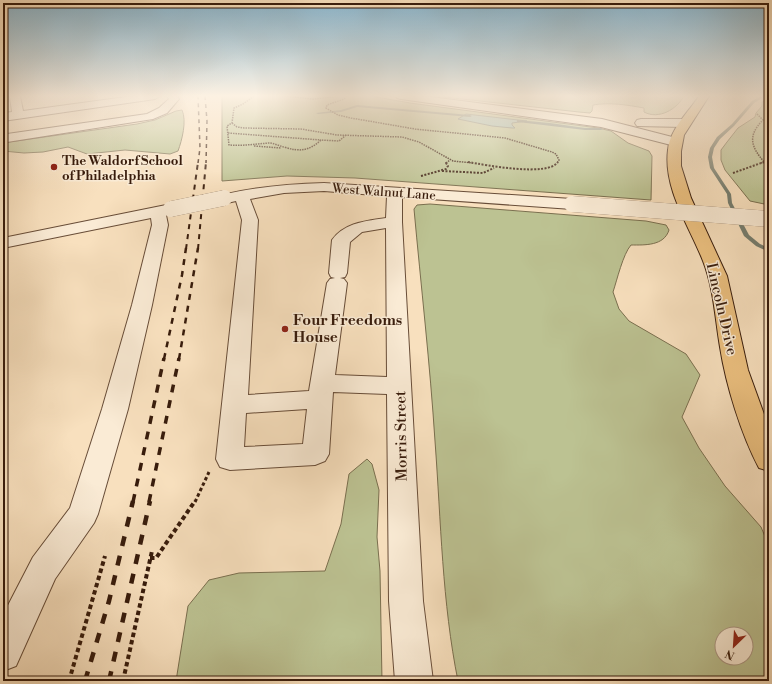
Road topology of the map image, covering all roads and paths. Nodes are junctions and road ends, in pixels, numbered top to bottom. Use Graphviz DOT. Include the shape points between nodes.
graph roads {
  1 [pos="75,128"];
  2 [pos="227,128"];
  3 [pos="243,128"];
  4 [pos="409,128"];
  5 [pos="624,128"];
  6 [pos="682,128"];
  7 [pos="756,128"];
  8 [pos="228,133"];
  9 [pos="346,135"];
  10 [pos="7,138"];
  11 [pos="321,140"];
  12 [pos="675,142"];
  13 [pos="251,145"];
  14 [pos="286,148"];
  15 [pos="450,160"];
  16 [pos="764,162"];
  17 [pos="494,168"];
  18 [pos="769,168"];
  19 [pos="442,171"];
  20 [pos="733,173"];
  21 [pos="418,177"];
  22 [pos="395,191"];
  23 [pos="232,197"];
  24 [pos="165,210"];
  25 [pos="769,219"];
  26 [pos="394,222"];
  27 [pos="3,243"];
  28 [pos="400,386"];
  29 [pos="322,391"];
  30 [pos="234,405"];
  31 [pos="230,459"];
  32 [pos="769,460"];
  33 [pos="152,551"];
  34 [pos="105,556"];
  35 [pos="150,558"];
  36 [pos="3,653"];
  37 [pos="69,681"];
  38 [pos="123,681"];
  39 [pos="414,681"];
  1 -- 10 [label="street"];
  2 -- 8 [label="path"];
  3 -- 9 [label="path" via="301,129"];
  4 -- 17 [label="path" via="506,138 552,152 559,160 555,166 544,169"];
  5 -- 12 [label="street"];
  6 -- 12 [label="main road, Lincoln Drive"];
  7 -- 16 [label="path" via="751,139"];
  8 -- 11 [label="path"];
  8 -- 13 [label="path" via="229,145"];
  9 -- 11 [label="path" via="339,141"];
  9 -- 15 [label="path" via="407,138"];
  11 -- 14 [label="path" via="312,148"];
  12 -- 32 [label="main road, Lincoln Drive" via="677,177 714,264 740,383"];
  13 -- 14 [label="path"];
  13 -- 14 [label="path" via="271,143"];
  15 -- 17 [label="path"];
  15 -- 19 [label="path" via="446,163 448,168"];
  16 -- 18 [label="path"];
  16 -- 20 [label="path"];
  17 -- 19 [label="path" via="483,173"];
  19 -- 21 [label="path"];
  22 -- 23 [label="street, West Walnut Lane" via="324,187 284,189"];
  22 -- 25 [label="street, West Walnut Lane, bridge"];
  22 -- 26 [label="street, Morris Street"];
  23 -- 24 [label="street, West Walnut Lane, bridge"];
  23 -- 30 [label="street" via="247,208 250,220"];
  24 -- 27 [label="street, West Walnut Lane"];
  24 -- 36 [label="street" via="115,409 83,514 44,568"];
  26 -- 28 [label="street, Morris Street"];
  26 -- 29 [label="street" via="357,228 341,240"];
  28 -- 29 [label="street"];
  28 -- 39 [label="street, Morris Street" via="406,602"];
  29 -- 30 [label="street"];
  29 -- 31 [label="street" via="315,454"];
  30 -- 31 [label="street"];
  31 -- 35 [label="path" via="207,474 197,498 156,558"];
  33 -- 35 [label="path"];
  34 -- 37 [label="path"];
  35 -- 38 [label="path"];
}
